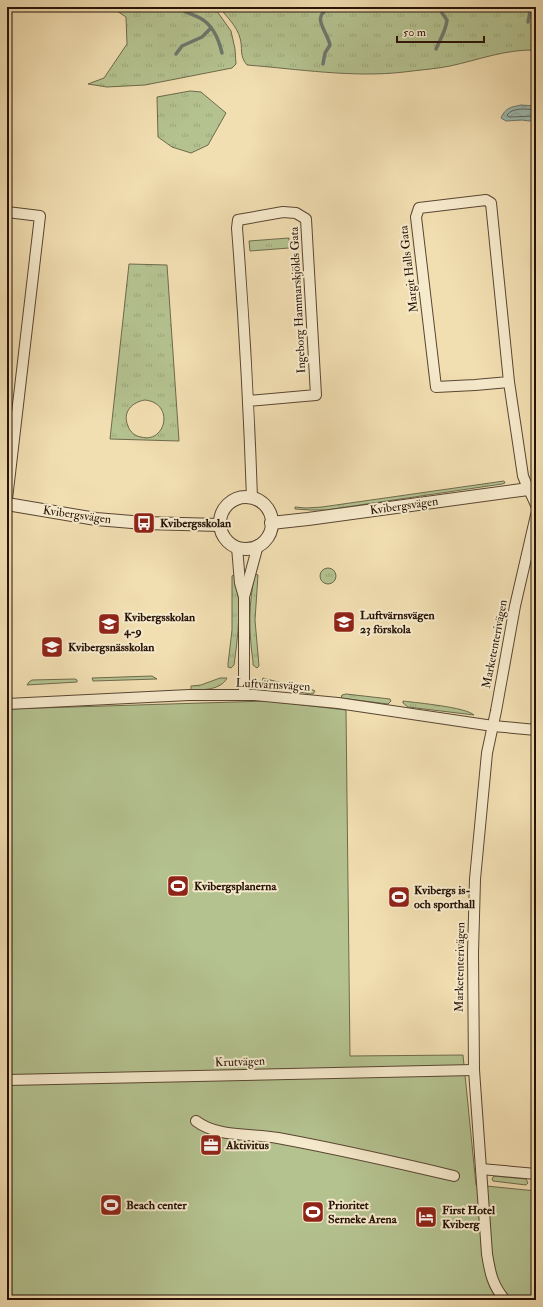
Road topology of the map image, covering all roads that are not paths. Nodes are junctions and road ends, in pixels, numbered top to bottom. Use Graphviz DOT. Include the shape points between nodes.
graph roads {
  1 [pos="7,212"];
  2 [pos="509,382"];
  3 [pos="248,401"];
  4 [pos="532,488"];
  5 [pos="252,498"];
  6 [pos="7,499"];
  7 [pos="7,504"];
  8 [pos="536,505"];
  9 [pos="536,515"];
  10 [pos="272,523"];
  11 [pos="220,525"];
  12 [pos="258,545"];
  13 [pos="237,547"];
  14 [pos="244,597"];
  15 [pos="244,695"];
  16 [pos="7,704"];
  17 [pos="493,726"];
  18 [pos="536,730"];
  19 [pos="474,1070"];
  20 [pos="7,1080"];
  21 [pos="196,1121"];
  22 [pos="481,1169"];
  23 [pos="536,1174"];
  24 [pos="454,1176"];
  25 [pos="505,1300"];
  1 -- 6 [label="street" via="40,216"];
  2 -- 2 [label="street, Margit Halls Gata" via="436,387 416,217 419,208 486,200 492,203"];
  2 -- 4 [label="street, Margit Halls Gata" via="523,476"];
  3 -- 3 [label="street, Ingeborg Hammarskjölds Gata" via="238,220 283,212 296,213 306,219 316,395"];
  3 -- 5 [label="street, Ingeborg Hammarskjölds Gata"];
  4 -- 8 [label="street"];
  4 -- 10 [label="street, Kvibergsvägen"];
  5 -- 10 [label="street" via="266,507"];
  5 -- 11 [label="street" via="241,497 231,501 221,514"];
  7 -- 11 [label="street, Kvibergsvägen" via="96,519"];
  9 -- 17 [label="street, Marketenterivägen" via="514,612"];
  10 -- 12 [label="street" via="268,536"];
  11 -- 13 [label="street" via="227,541"];
  12 -- 13 [label="street"];
  12 -- 14 [label="street"];
  13 -- 14 [label="street" via="240,583"];
  14 -- 15 [label="street"];
  15 -- 16 [label="street, Luftvärnsvägen" via="189,695"];
  15 -- 17 [label="street, Luftvärnsvägen" via="338,703"];
  17 -- 18 [label="street, Luftvärnsvägen"];
  17 -- 19 [label="street, Marketenterivägen" via="486,759 475,879"];
  19 -- 20 [label="street, Krutvägen"];
  19 -- 22 [label="street, Marketenterivägen"];
  21 -- 24 [label="street" via="204,1127 333,1148"];
  22 -- 23 [label="street"];
  22 -- 25 [label="street, Marketenterivägen" via="490,1274 495,1287"];
}
